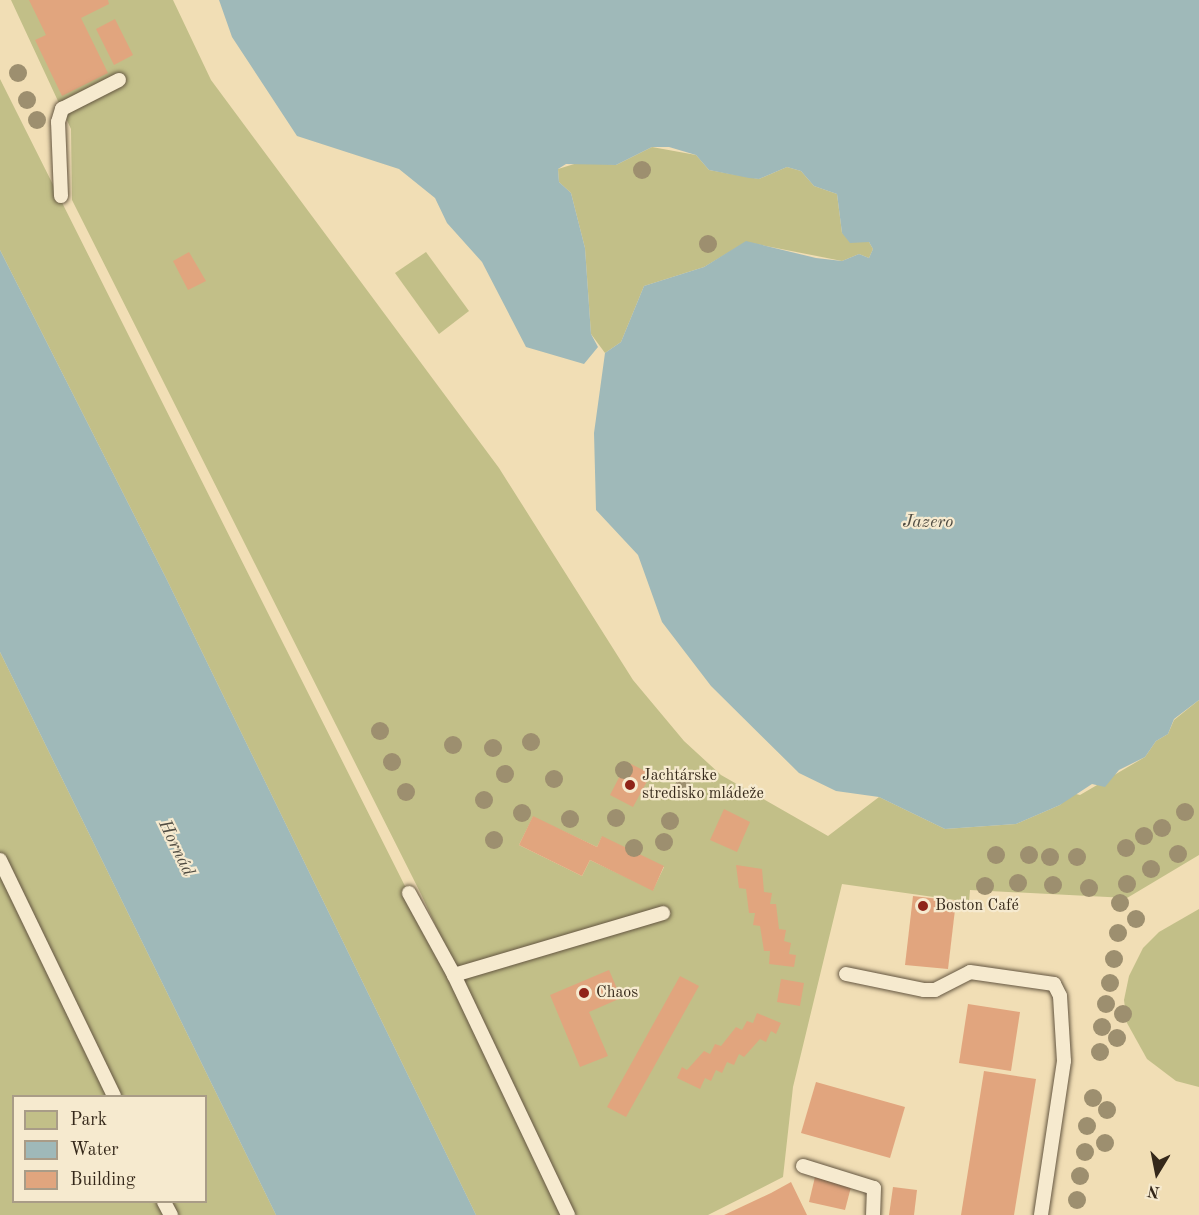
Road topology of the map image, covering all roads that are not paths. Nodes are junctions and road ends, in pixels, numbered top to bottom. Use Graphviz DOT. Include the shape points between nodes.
graph roads {
  1 [pos="119,80"];
  2 [pos="61,196"];
  3 [pos="0,860"];
  4 [pos="409,893"];
  5 [pos="663,913"];
  6 [pos="846,974"];
  7 [pos="454,975"];
  8 [pos="114,1095"];
  9 [pos="803,1166"];
  10 [pos="568,1215"];
  11 [pos="873,1215"];
  12 [pos="1041,1215"];
  1 -- 2 [label="lane" via="62,108 58,122"];
  3 -- 8 [label="lane"];
  4 -- 7 [label="lane"];
  5 -- 7 [label="lane"];
  6 -- 12 [label="lane" via="935,990 970,972 1054,984 1059,989 1064,1061"];
  7 -- 10 [label="lane"];
  9 -- 11 [label="lane" via="874,1188"];
}
